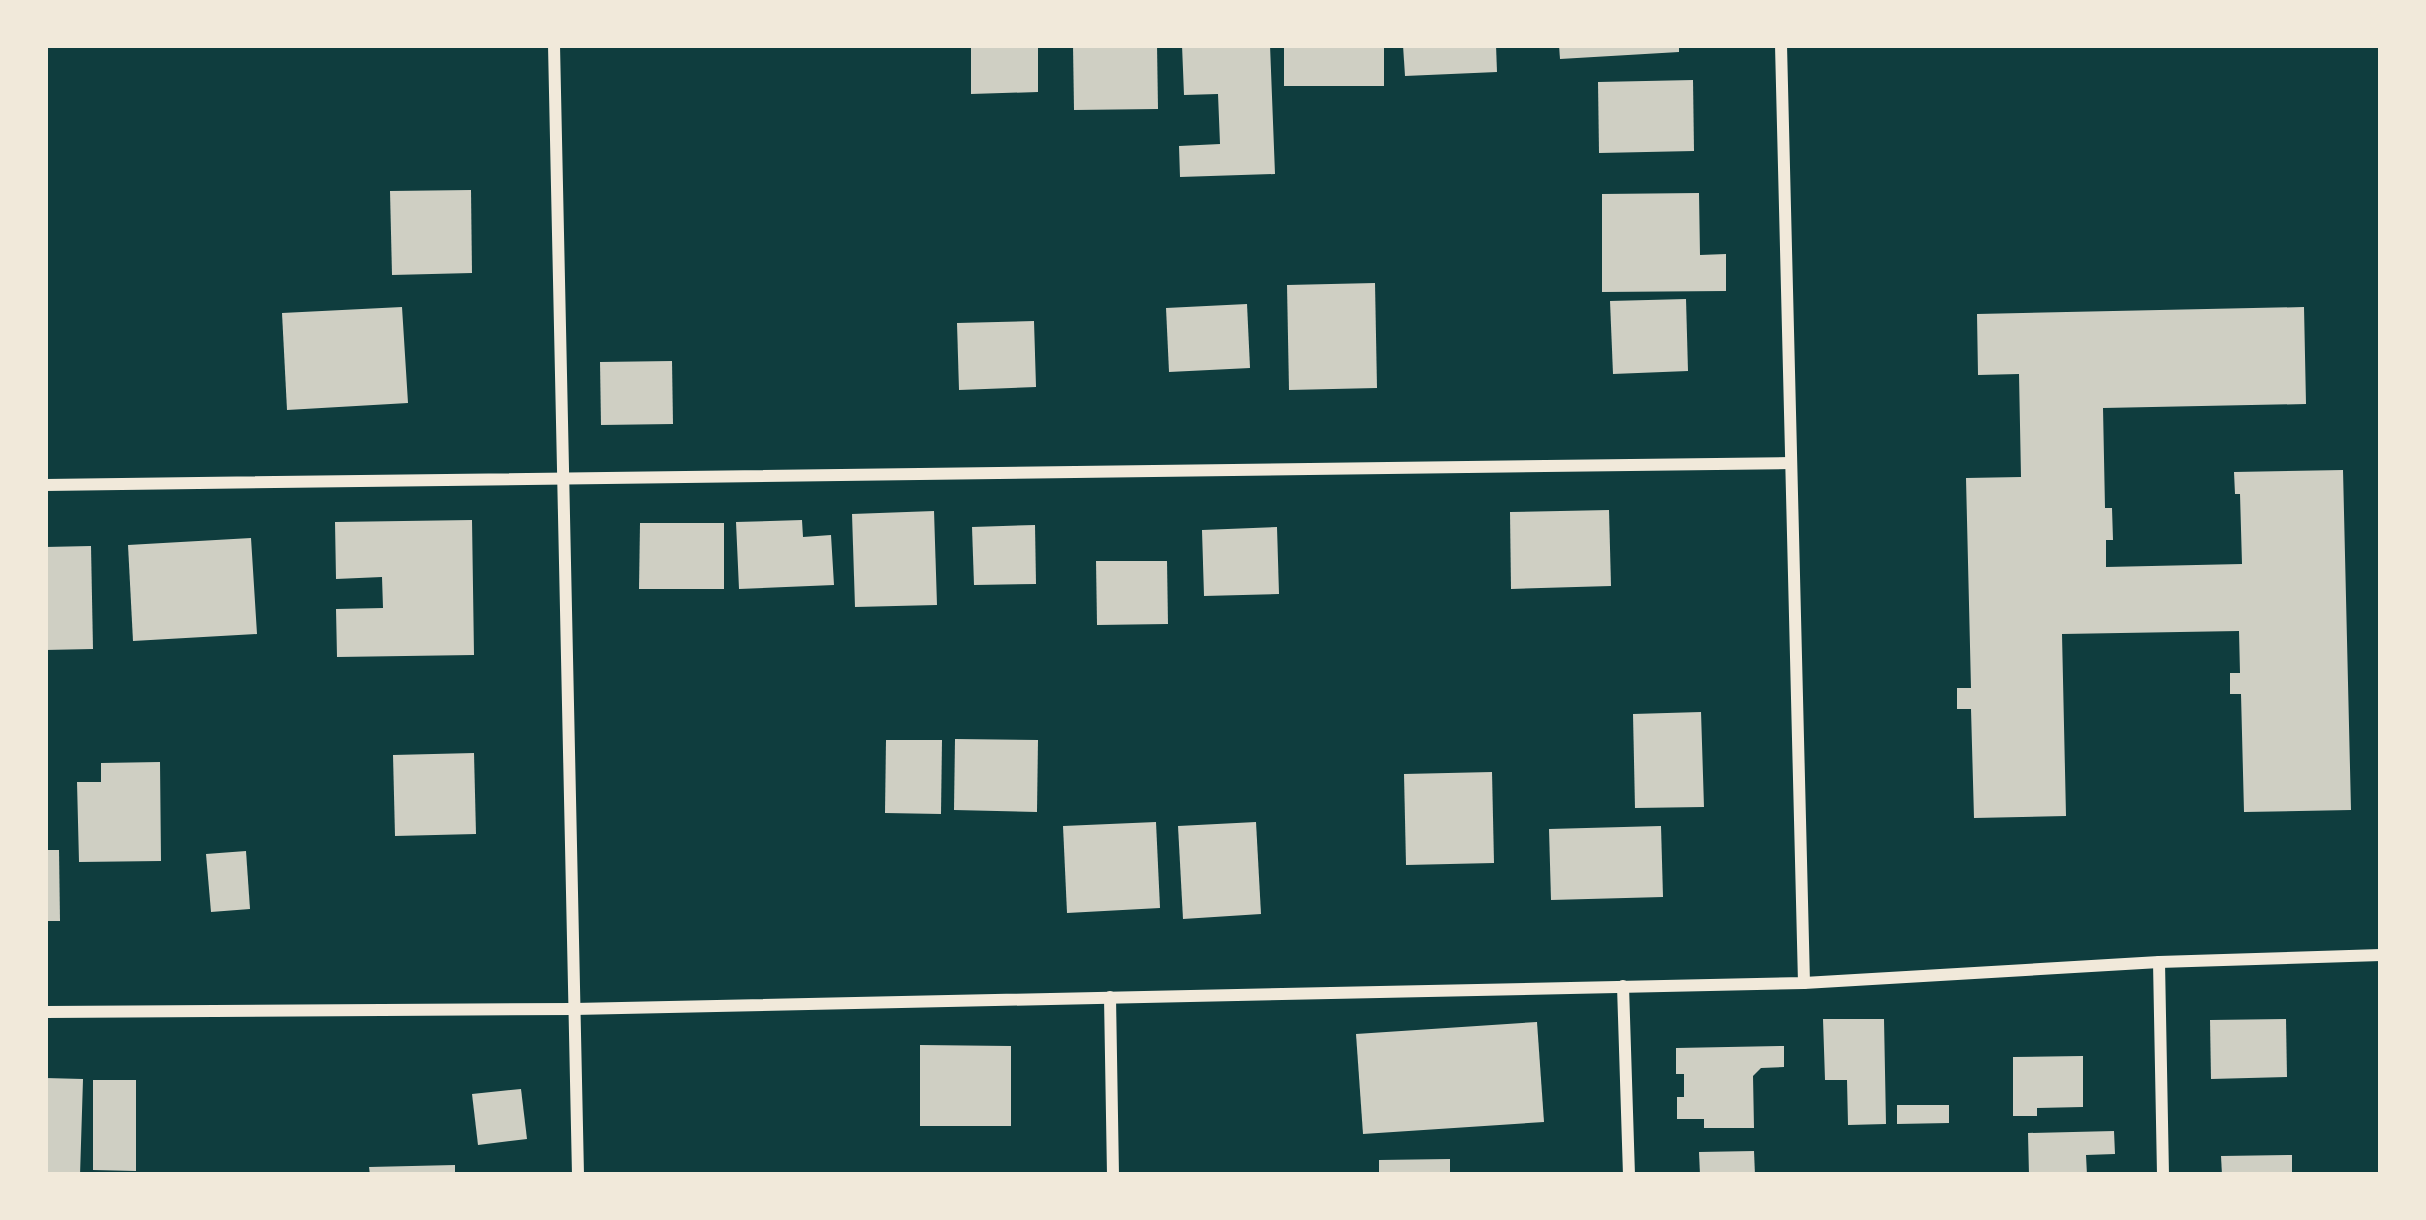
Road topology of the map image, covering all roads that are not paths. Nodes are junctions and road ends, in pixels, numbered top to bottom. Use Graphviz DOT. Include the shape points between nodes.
graph roads {
  1 [pos="554,45"];
  2 [pos="1781,45"];
  3 [pos="1790,463"];
  4 [pos="561,480"];
  5 [pos="45,485"];
  6 [pos="2381,955"];
  7 [pos="2159,962"];
  8 [pos="1804,982"];
  9 [pos="1623,986"];
  10 [pos="1110,998"];
  11 [pos="574,1009"];
  12 [pos="45,1012"];
  13 [pos="578,1175"];
  14 [pos="1113,1175"];
  15 [pos="1628,1175"];
  16 [pos="2163,1175"];
  1 -- 4 [label="street"];
  2 -- 3 [label="street"];
  3 -- 4 [label="street"];
  3 -- 8 [label="street"];
  4 -- 5 [label="street"];
  4 -- 11 [label="street"];
  6 -- 7 [label="street"];
  7 -- 8 [label="street"];
  7 -- 16 [label="street"];
  8 -- 9 [label="street"];
  9 -- 10 [label="street"];
  9 -- 15 [label="street"];
  10 -- 11 [label="street"];
  10 -- 14 [label="street"];
  11 -- 12 [label="street"];
  11 -- 13 [label="street"];
}
